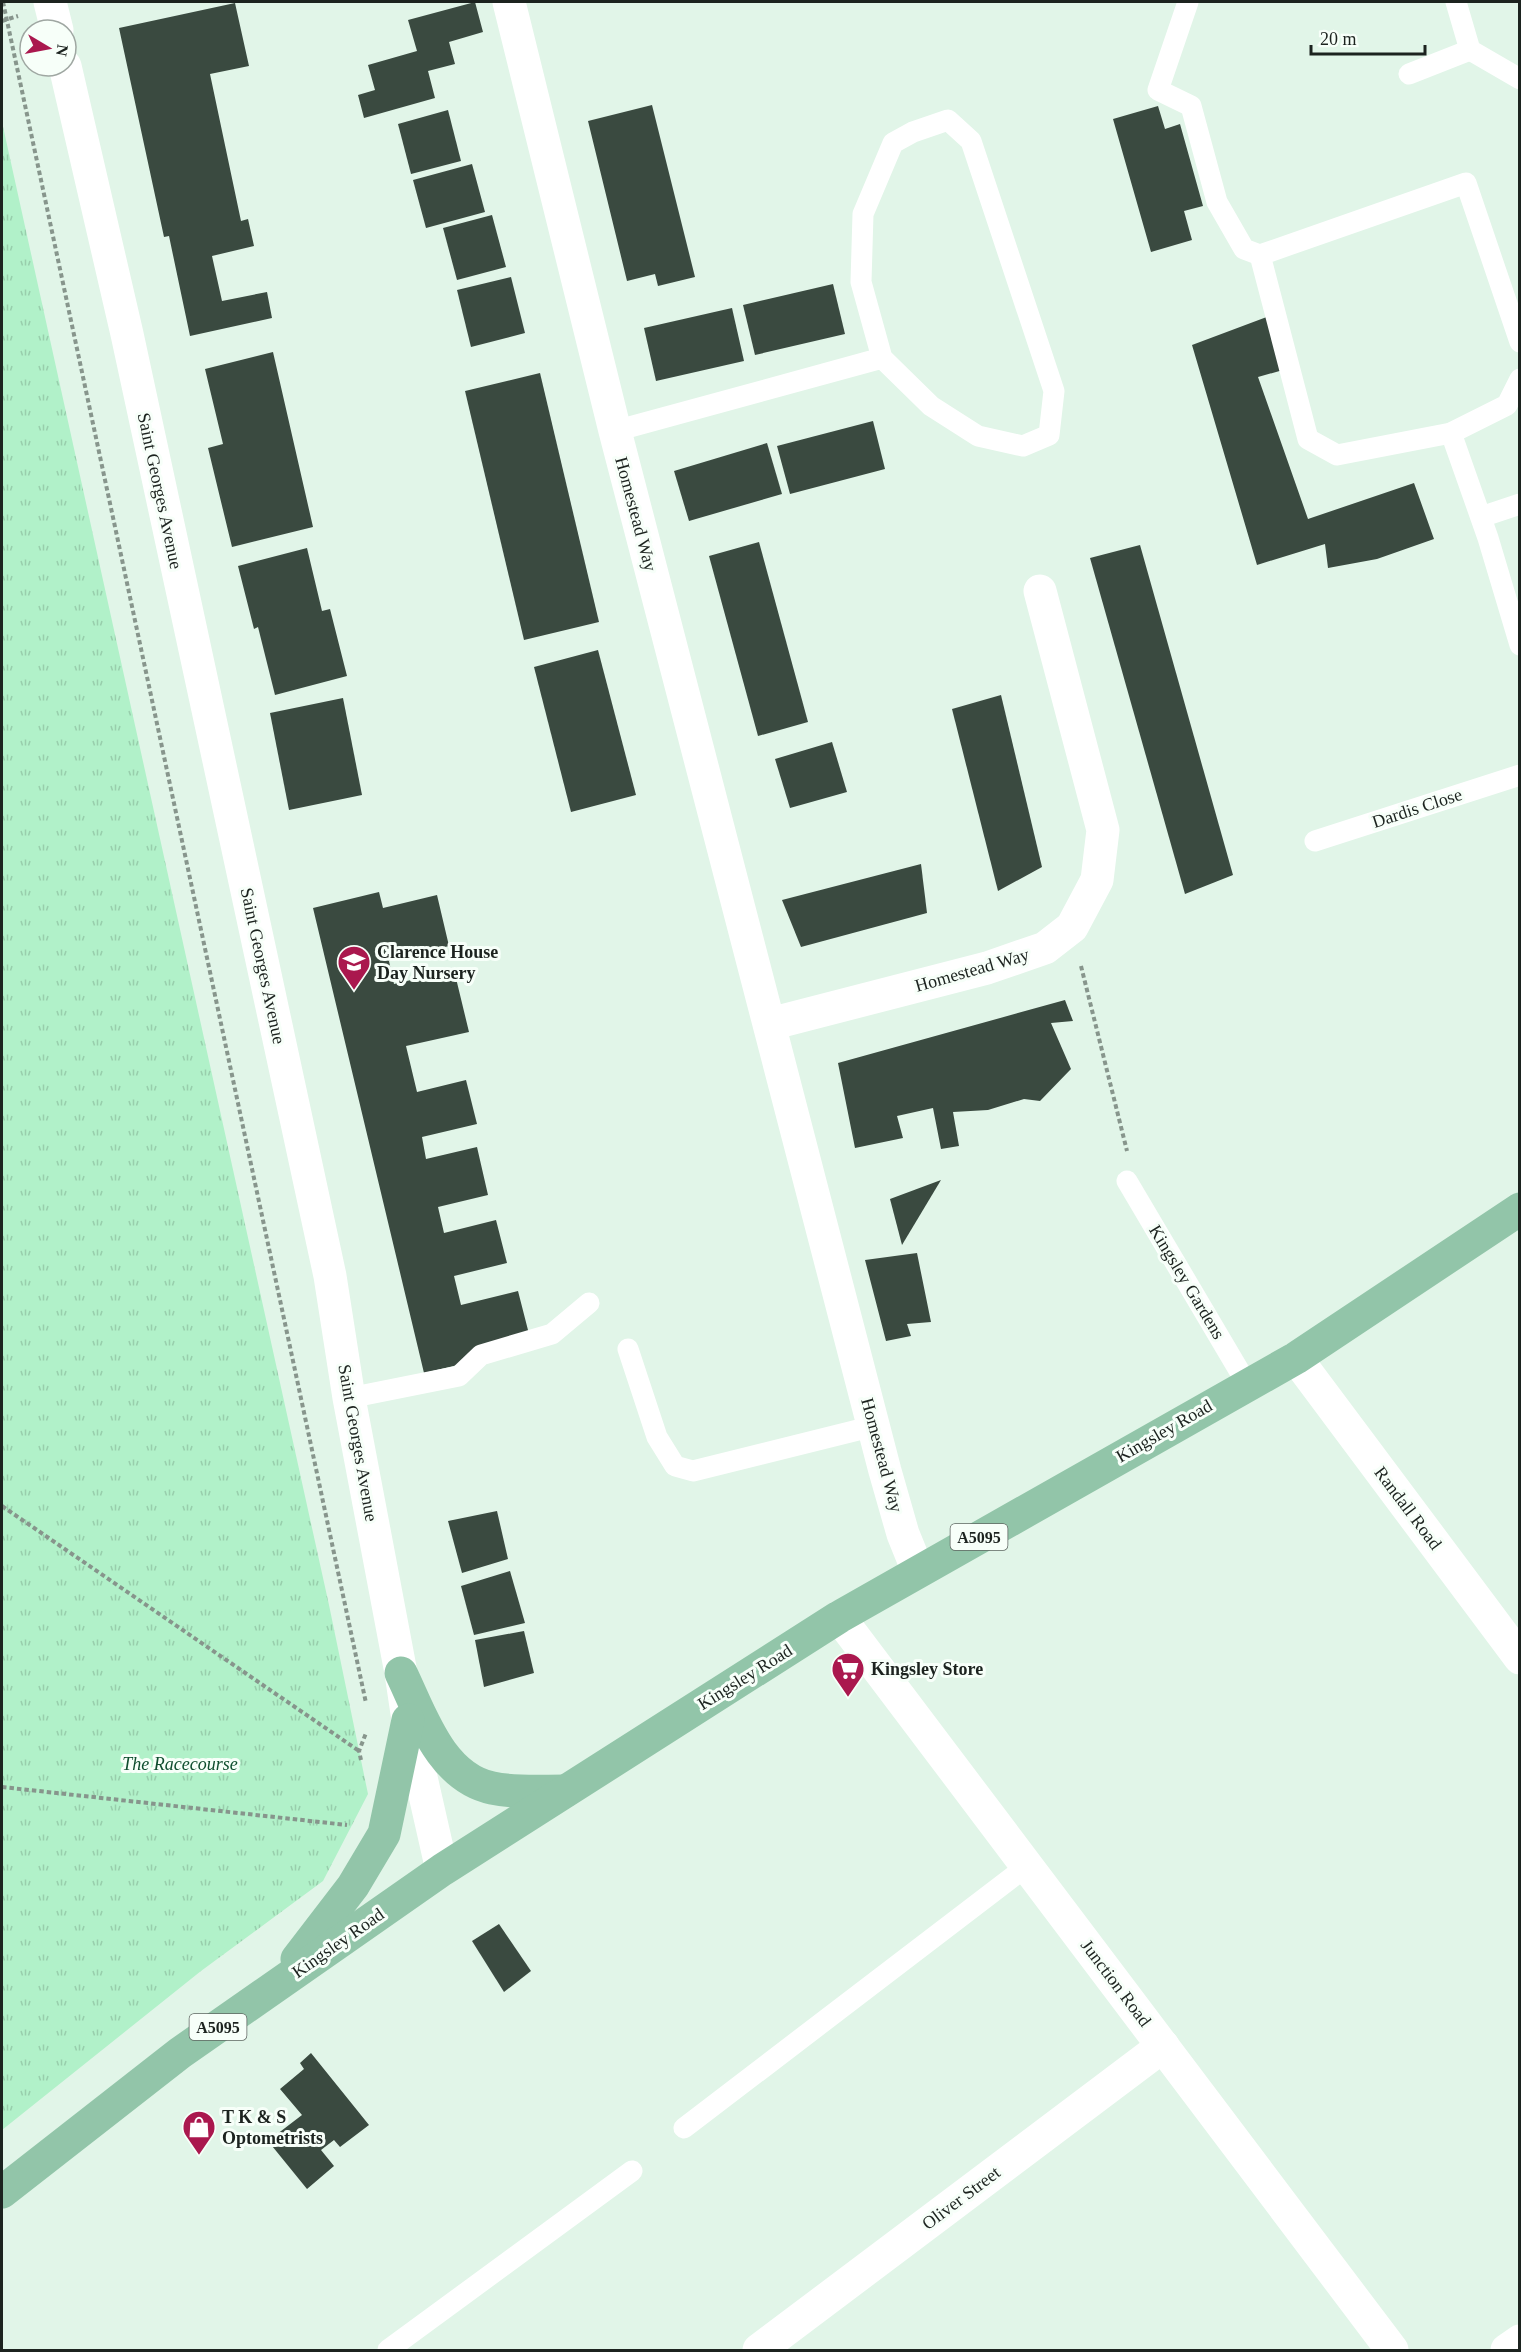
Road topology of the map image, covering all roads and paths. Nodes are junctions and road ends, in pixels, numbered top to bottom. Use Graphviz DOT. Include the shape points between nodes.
graph roads {
  1 [pos="3,2"];
  2 [pos="509,2"];
  3 [pos="1188,2"];
  4 [pos="1456,2"];
  5 [pos="7,20"];
  6 [pos="2,21"];
  7 [pos="1470,50"];
  8 [pos="1409,74"];
  9 [pos="68,78"];
  10 [pos="1520,79"];
  11 [pos="1260,255"];
  12 [pos="1520,342"];
  13 [pos="882,358"];
  14 [pos="1520,379"];
  15 [pos="615,431"];
  16 [pos="1451,434"];
  17 [pos="1520,504"];
  18 [pos="1481,517"];
  19 [pos="1510,574"];
  20 [pos="1036,613"];
  21 [pos="1520,645"];
  22 [pos="1520,775"];
  23 [pos="1315,841"];
  24 [pos="1072,927"];
  25 [pos="770,1024"];
  26 [pos="1127,1181"];
  27 [pos="1520,1209"];
  28 [pos="589,1303"];
  29 [pos="628,1349"];
  30 [pos="1296,1358"];
  31 [pos="1248,1384"];
  32 [pos="348,1398"];
  33 [pos="874,1426"];
  34 [pos="2,1506"];
  35 [pos="918,1571"];
  36 [pos="839,1617"];
  37 [pos="1520,1658"];
  38 [pos="401,1673"];
  39 [pos="368,1711"];
  40 [pos="408,1720"];
  41 [pos="370,1723"];
  42 [pos="2,1787"];
  43 [pos="565,1791"];
  44 [pos="352,1826"];
  45 [pos="1027,1866"];
  46 [pos="442,1870"];
  47 [pos="273,1988"];
  48 [pos="1163,2046"];
  49 [pos="684,2128"];
  50 [pos="632,2171"];
  51 [pos="2,2192"];
  52 [pos="1520,2341"];
  53 [pos="411,2344"];
  54 [pos="388,2350"];
  55 [pos="759,2350"];
  56 [pos="1392,2350"];
  57 [pos="1507,2350"];
  1 -- 5 [label="path"];
  2 -- 15 [label="street, Homestead Way"];
  3 -- 11 [label="lane" via="1158,90 1191,106 1218,202 1244,249"];
  4 -- 7 [label="lane"];
  5 -- 6 [label="path"];
  5 -- 39 [label="path"];
  7 -- 8 [label="lane"];
  7 -- 10 [label="lane"];
  9 -- 32 [label="street, Saint Georges Avenue" via="330,1276"];
  11 -- 12 [label="lane" via="1466,183"];
  11 -- 16 [label="lane" via="1308,439 1337,455"];
  13 -- 13 [label="lane" via="861,282 863,214 893,144 948,120 971,141 1054,392 1049,435 1023,446 978,436 931,406"];
  13 -- 15 [label="lane"];
  14 -- 16 [label="lane" via="1507,405"];
  15 -- 25 [label="street, Homestead Way"];
  16 -- 18 [label="lane"];
  17 -- 18 [label="lane"];
  18 -- 19 [label="lane"];
  19 -- 21 [label="lane"];
  20 -- 24 [label="street, Homestead Way" via="1103,830 1097,879"];
  22 -- 23 [label="lane, Dardis Close"];
  24 -- 25 [label="street, Homestead Way" via="1045,948 987,968"];
  24 -- 26 [label="path" via="1128,1156"];
  25 -- 33 [label="street, Homestead Way"];
  26 -- 31 [label="lane, Kingsley Gardens"];
  27 -- 30 [label="main road, Kingsley Road / A5095"];
  28 -- 32 [label="lane" via="552,1334 481,1355 459,1376"];
  29 -- 33 [label="lane" via="657,1437 675,1466 693,1471"];
  30 -- 31 [label="main road, Kingsley Road / A5095"];
  30 -- 37 [label="street, Randall Road"];
  31 -- 35 [label="main road, Kingsley Road / A5095"];
  32 -- 38 [label="street, Saint Georges Avenue"];
  33 -- 35 [label="street, Homestead Way" via="903,1534"];
  34 -- 41 [label="path" via="359,1751"];
  35 -- 36 [label="main road, Kingsley Road / A5095"];
  36 -- 43 [label="main road, Kingsley Road / A5095"];
  36 -- 45 [label="street, Junction Road"];
  38 -- 40 [label="street, Saint Georges Avenue"];
  38 -- 43 [label="main road" via="429,1733 464,1775 490,1788"];
  40 -- 46 [label="street, Saint Georges Avenue"];
  40 -- 47 [label="main road" via="380,1843 332,1914"];
  42 -- 44 [label="path"];
  43 -- 46 [label="main road, Kingsley Road / A5095"];
  45 -- 48 [label="street, Junction Road"];
  45 -- 49 [label="lane"];
  46 -- 47 [label="main road, Kingsley Road / A5095"];
  47 -- 51 [label="main road, Kingsley Road / A5095" via="180,2053"];
  48 -- 55 [label="street, Oliver Street"];
  48 -- 56 [label="street, Junction Road"];
  50 -- 53 [label="lane"];
  52 -- 57 [label="street"];
  53 -- 54 [label="lane"];
}
